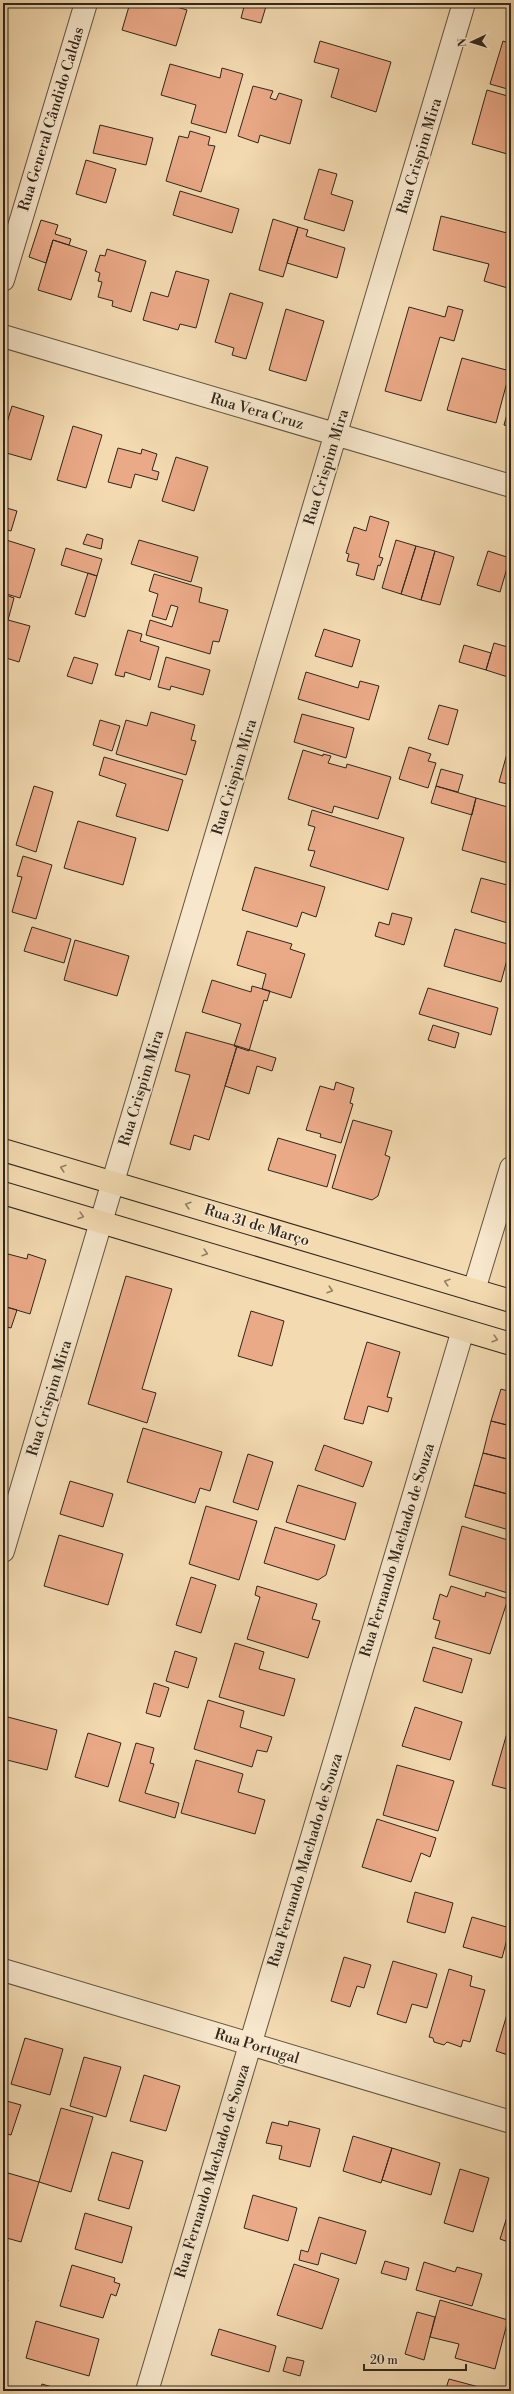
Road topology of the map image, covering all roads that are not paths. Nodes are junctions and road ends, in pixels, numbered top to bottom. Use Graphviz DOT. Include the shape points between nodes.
graph roads {
  1 [pos="86,3"];
  2 [pos="464,3"];
  3 [pos="3,280"];
  4 [pos="3,336"];
  5 [pos="336,434"];
  6 [pos="511,486"];
  7 [pos="3,1150"];
  8 [pos="511,1168"];
  9 [pos="113,1182"];
  10 [pos="3,1193"];
  11 [pos="101,1222"];
  12 [pos="474,1290"];
  13 [pos="511,1301"];
  14 [pos="463,1330"];
  15 [pos="511,1344"];
  16 [pos="3,1552"];
  17 [pos="3,1970"];
  18 [pos="250,2044"];
  19 [pos="511,2122"];
  20 [pos="147,2391"];
  1 -- 3 [label="street, Rua General Cândido Caldas"];
  2 -- 5 [label="street, Rua Crispim Mira"];
  4 -- 5 [label="street, Rua Vera Cruz"];
  5 -- 6 [label="street, Rua Vera Cruz"];
  5 -- 9 [label="street, Rua Crispim Mira"];
  9 -- 7 [label="main road, Rua 31 de Março, one-way"];
  8 -- 12 [label="street"];
  9 -- 11 [label="street, Rua Crispim Mira"];
  12 -- 9 [label="main road, Rua 31 de Março, one-way"];
  10 -- 11 [label="main road, one-way"];
  11 -- 14 [label="main road, one-way"];
  11 -- 16 [label="street, Rua Crispim Mira"];
  12 -- 13 [label="main road, Rua 31 de Março"];
  14 -- 15 [label="main road, one-way"];
  14 -- 18 [label="street, Rua Fernando Machado de Souza"];
  17 -- 18 [label="street, Rua Portugal"];
  18 -- 19 [label="street, Rua Portugal"];
  18 -- 20 [label="street, Rua Fernando Machado de Souza"];
}
